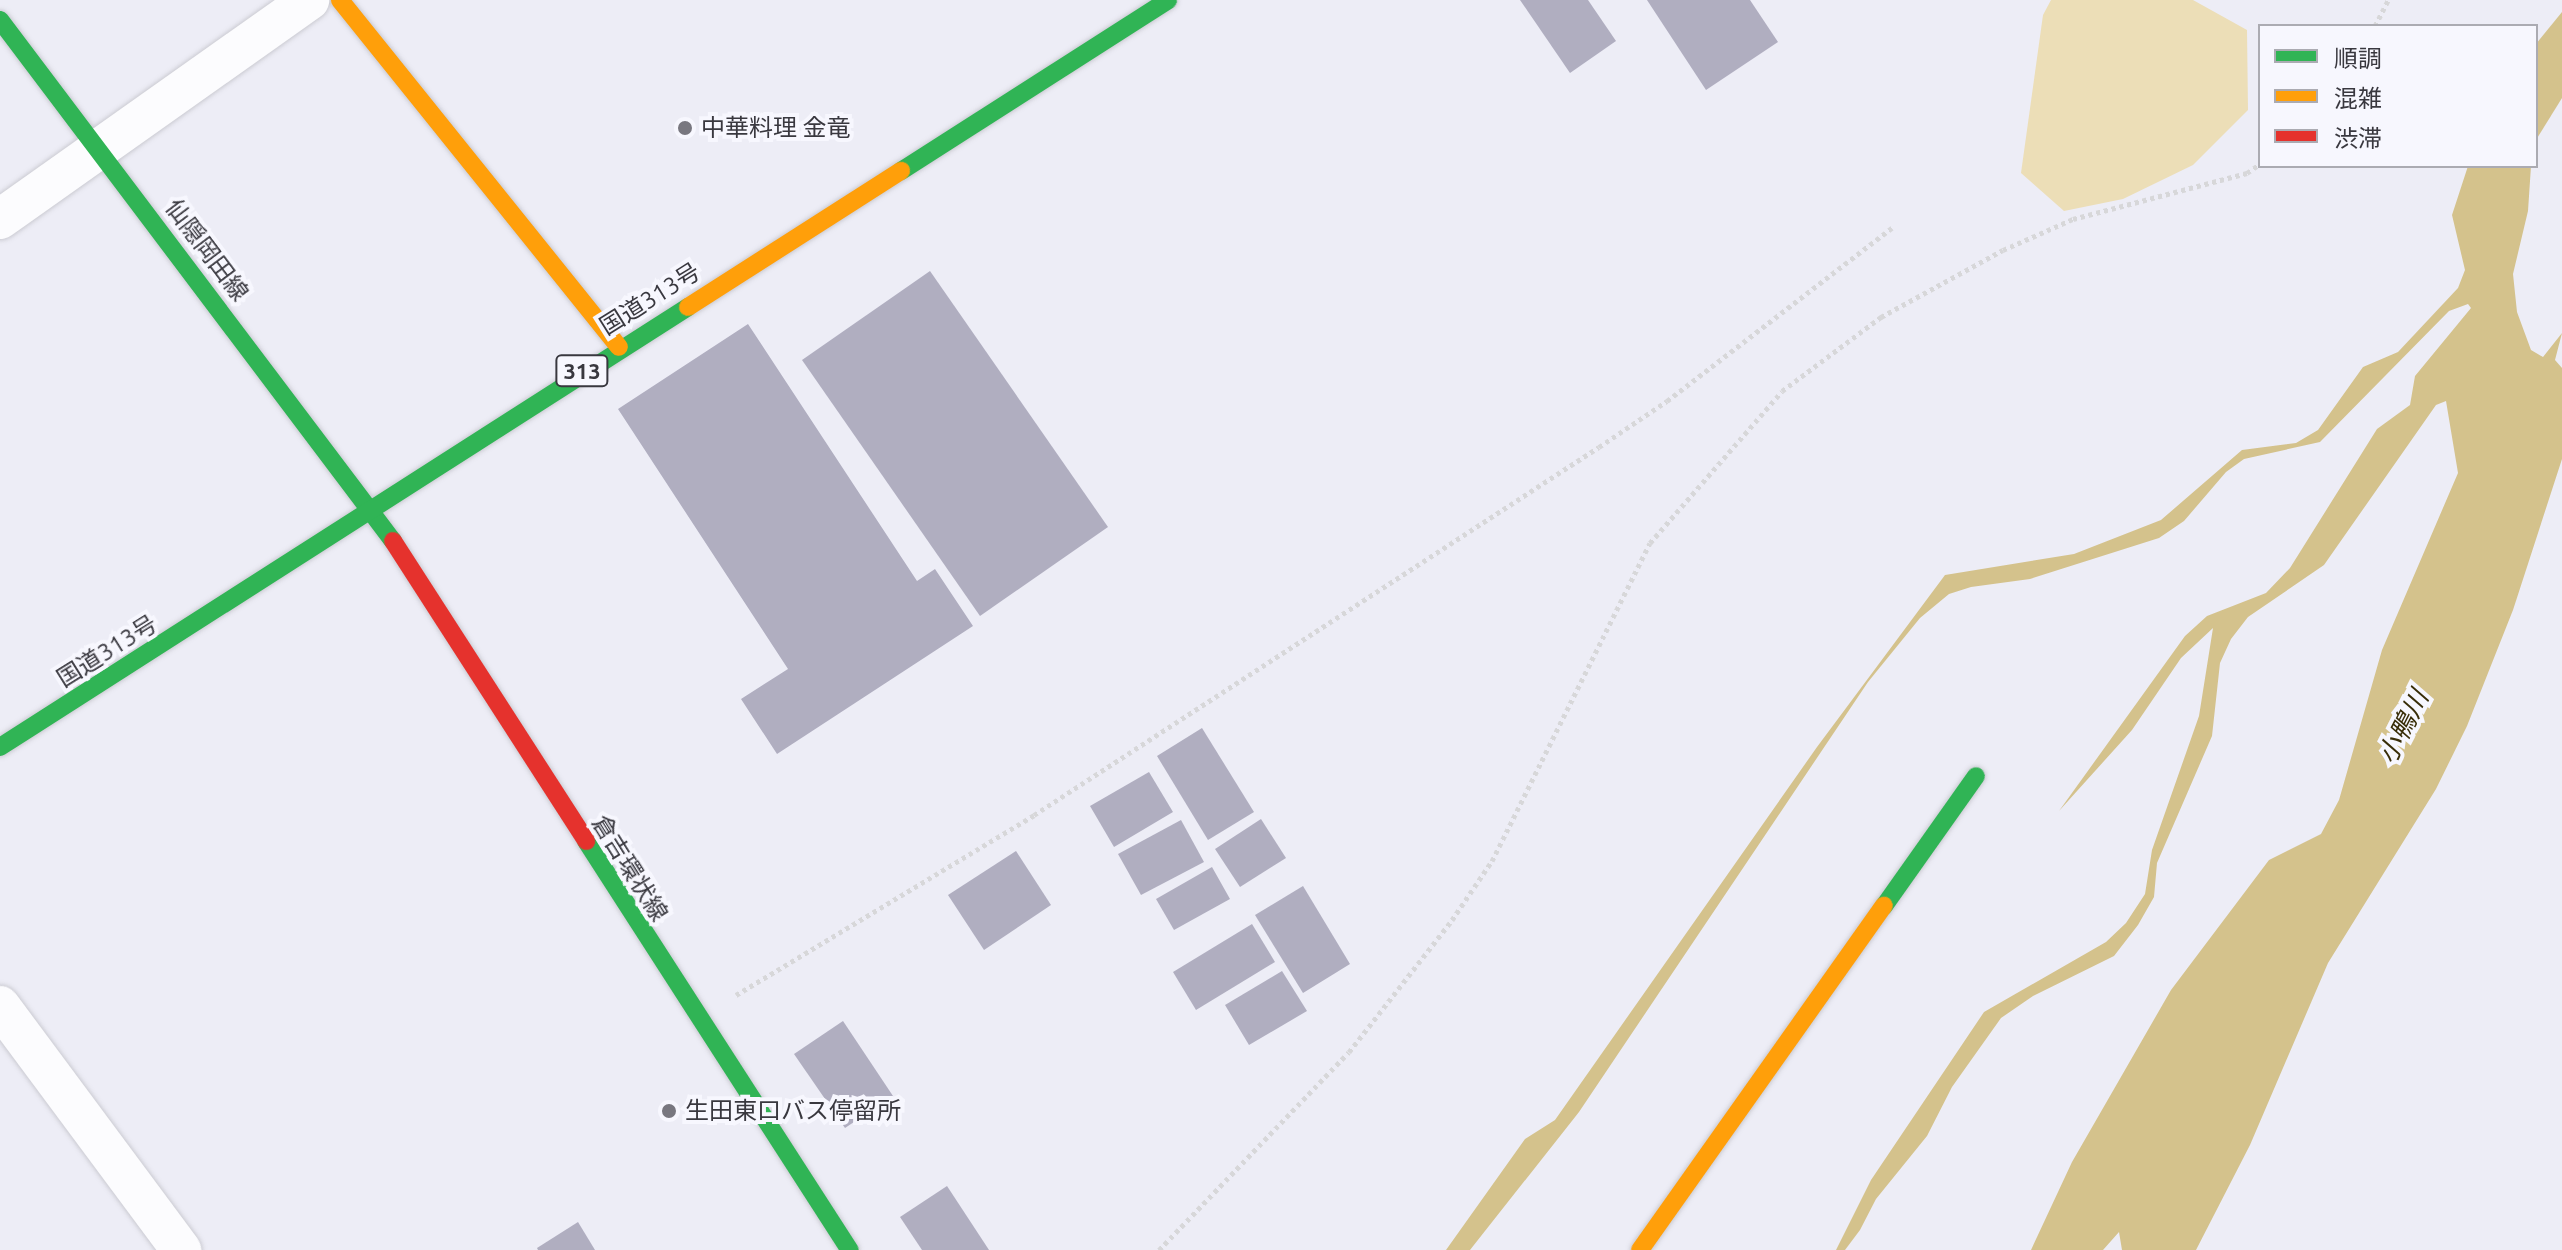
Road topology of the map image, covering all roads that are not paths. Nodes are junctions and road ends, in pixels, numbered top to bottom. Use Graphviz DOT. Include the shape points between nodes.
graph roads {
  1 [pos="309,0"];
  2 [pos="340,0"];
  3 [pos="1168,0"];
  4 [pos="0,20"];
  5 [pos="100,148"];
  6 [pos="0,219"];
  7 [pos="619,347"];
  8 [pos="373,510"];
  9 [pos="0,747"];
  10 [pos="1976,776"];
  11 [pos="0,1006"];
  12 [pos="181,1250"];
  13 [pos="850,1250"];
  14 [pos="1640,1250"];
  1 -- 5 [label="street"];
  2 -- 7 [label="main road"];
  3 -- 7 [label="main road, 国道313号 / 313"];
  4 -- 5 [label="main road, 仙隠岡田線"];
  5 -- 6 [label="street"];
  5 -- 8 [label="main road, 仙隠岡田線"];
  7 -- 8 [label="main road, 国道313号 / 313"];
  8 -- 9 [label="main road, 国道313号 / 313"];
  8 -- 13 [label="main road, 倉吉環状線"];
  10 -- 14 [label="main road"];
  11 -- 12 [label="street"];
}
